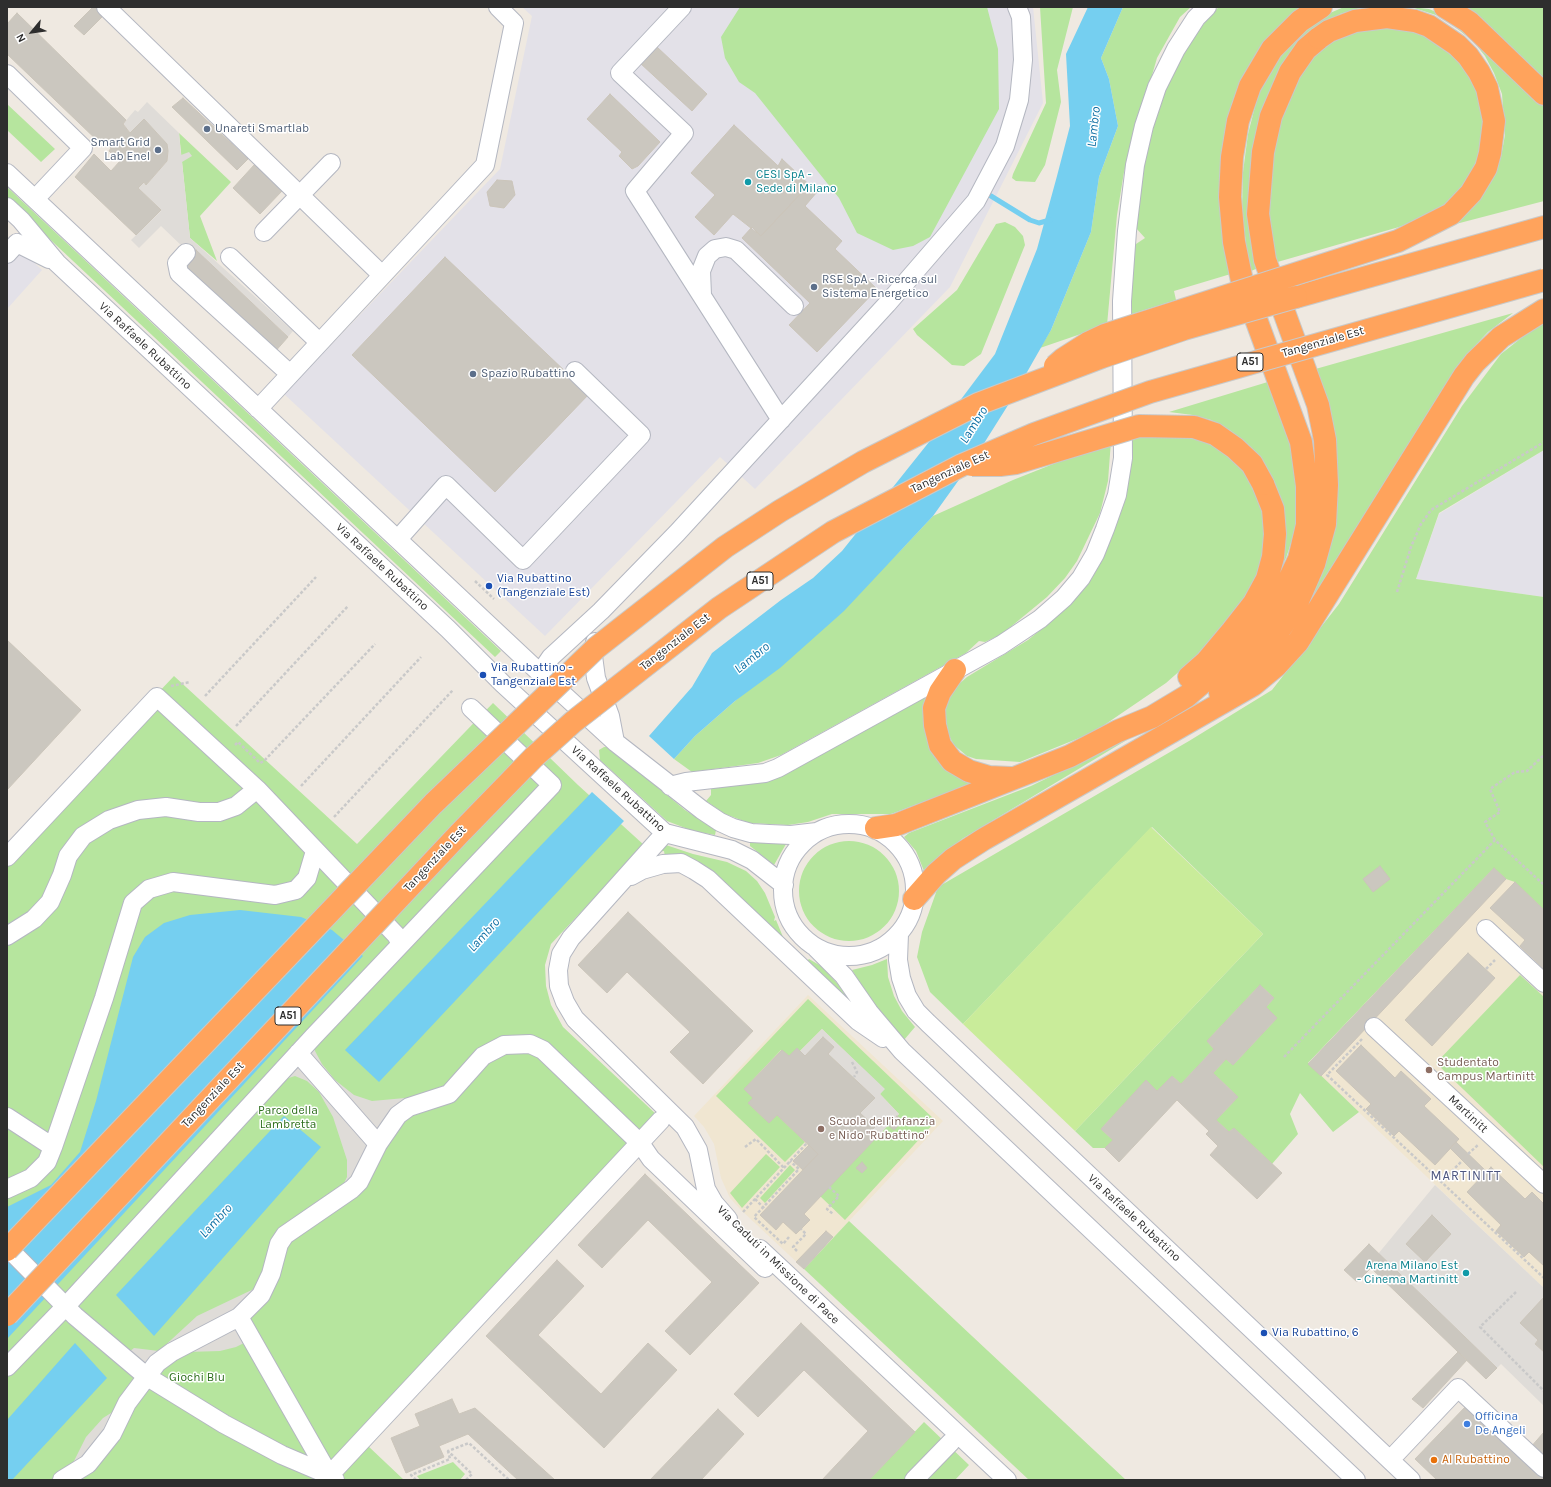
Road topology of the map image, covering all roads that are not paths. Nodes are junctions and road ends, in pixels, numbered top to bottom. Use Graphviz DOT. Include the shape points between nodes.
graph roads {
  1 [pos="106,7"];
  2 [pos="498,7"];
  3 [pos="682,7"];
  4 [pos="1017,7"];
  5 [pos="1207,7"];
  6 [pos="1321,7"];
  7 [pos="1445,7"];
  8 [pos="7,74"];
  9 [pos="1544,94"];
  10 [pos="331,163"];
  11 [pos="7,173"];
  12 [pos="300,195"];
  13 [pos="35,199"];
  14 [pos="7,207"];
  15 [pos="1544,227"];
  16 [pos="264,232"];
  17 [pos="186,253"];
  18 [pos="7,254"];
  19 [pos="230,257"];
  20 [pos="57,263"];
  21 [pos="382,275"];
  22 [pos="1544,280"];
  23 [pos="702,296"];
  24 [pos="794,306"];
  25 [pos="1544,310"];
  26 [pos="319,342"];
  27 [pos="575,372"];
  28 [pos="290,374"];
  29 [pos="1042,378"];
  30 [pos="258,409"];
  31 [pos="782,420"];
  32 [pos="962,465"];
  33 [pos="398,539"];
  34 [pos="600,611"];
  35 [pos="955,670"];
  36 [pos="540,673"];
  37 [pos="471,708"];
  38 [pos="1185,724"];
  39 [pos="1118,731"];
  40 [pos="615,742"];
  41 [pos="1014,778"];
  42 [pos="670,786"];
  43 [pos="257,788"];
  44 [pos="876,828"];
  45 [pos="817,832"];
  46 [pos="665,833"];
  47 [pos="315,851"];
  48 [pos="7,857"];
  49 [pos="624,880"];
  50 [pos="784,886"];
  51 [pos="914,899"];
  52 [pos="1486,929"];
  53 [pos="899,934"];
  54 [pos="7,936"];
  55 [pos="401,944"];
  56 [pos="816,948"];
  57 [pos="1544,983"];
  58 [pos="1374,1027"];
  59 [pos="902,1051"];
  60 [pos="298,1053"];
  61 [pos="7,1117"];
  62 [pos="661,1120"];
  63 [pos="640,1143"];
  64 [pos="378,1144"];
  65 [pos="53,1147"];
  66 [pos="1544,1184"];
  67 [pos="7,1189"];
  68 [pos="7,1247"];
  69 [pos="7,1250"];
  70 [pos="765,1268"];
  71 [pos="62,1303"];
  72 [pos="7,1315"];
  73 [pos="239,1316"];
  74 [pos="7,1367"];
  75 [pos="146,1376"];
  76 [pos="951,1442"];
  77 [pos="1390,1460"];
  78 [pos="1544,1468"];
  79 [pos="331,1479"];
  80 [pos="62,1480"];
  81 [pos="914,1480"];
  82 [pos="1007,1480"];
  83 [pos="1356,1480"];
  84 [pos="1411,1480"];
  1 -- 12 [label="street"];
  2 -- 21 [label="street" via="514,23 485,165"];
  3 -- 23 [label="street" via="620,73 684,134 635,191"];
  4 -- 31 [label="street" via="1023,60 1019,100 1005,146 976,201"];
  5 -- 35 [label="street" via="1196,18 1176,49 1157,87 1135,165 1122,301 1123,458 1117,495 1105,529 1095,554 1081,578 1064,598 1040,619 1001,645"];
  6 -- 39 [label="highway" via="1300,21 1272,49 1250,86 1238,120 1232,157 1230,197 1234,242 1242,281 1301,442 1308,486 1307,525 1299,559 1264,623 1232,657 1187,696 1152,717"];
  7 -- 9 [label="highway" via="1469,22"];
  8 -- 13 [label="street" via="82,148"];
  10 -- 12 [label="street"];
  11 -- 13 [label="street, Via Raffaele Rubattino"];
  12 -- 16 [label="street"];
  12 -- 21 [label="street"];
  13 -- 30 [label="street, Via Raffaele Rubattino"];
  14 -- 20 [label="street, Via Raffaele Rubattino"];
  15 -- 29 [label="highway, bridge" via="1184,329"];
  17 -- 28 [label="street" via="177,264 179,273"];
  18 -- 20 [label="street" via="17,243"];
  19 -- 26 [label="street"];
  20 -- 46 [label="street, Via Raffaele Rubattino" via="503,684"];
  21 -- 26 [label="street"];
  22 -- 32 [label="highway, Tangenziale Est / A51, bridge" via="1150,392 1034,434"];
  23 -- 24 [label="street" via="701,271 707,256 726,247 736,250"];
  23 -- 31 [label="street"];
  25 -- 38 [label="highway" via="1501,337 1464,376 1298,642 1276,666 1253,685"];
  26 -- 28 [label="street"];
  27 -- 33 [label="street" via="641,435 523,560 446,485"];
  28 -- 30 [label="street"];
  29 -- 38 [label="highway, bridge" via="1063,359 1106,335 1348,258 1398,241 1451,214 1471,193 1486,168 1494,121 1487,88 1468,56 1457,45 1429,26 1415,21 1394,18 1355,21 1335,28 1306,49 1290,72 1271,116 1263,152 1258,214 1264,260 1318,406 1324,433 1327,485 1325,524 1314,564 1298,601 1273,640 1243,673"];
  29 -- 69 [label="highway, bridge" via="978,404 922,432 863,462 780,511 725,547 596,648 433,804"];
  30 -- 33 [label="street, Via Raffaele Rubattino"];
  31 -- 34 [label="street"];
  32 -- 39 [label="highway, bridge" via="1016,463 1139,426 1188,426 1215,434 1252,464 1273,509 1274,557 1267,579 1254,603 1206,662 1171,692"];
  32 -- 72 [label="highway, Tangenziale Est / A51, bridge" via="833,532 719,608 572,722 458,834"];
  33 -- 36 [label="street, Via Raffaele Rubattino"];
  34 -- 36 [label="street" via="551,657"];
  34 -- 40 [label="street" via="593,656 596,678 610,716"];
  35 -- 41 [label="highway" via="940,692 934,708 940,745 952,761 969,771 990,777"];
  35 -- 42 [label="street" via="778,768"];
  36 -- 40 [label="street, Via Raffaele Rubattino"];
  37 -- 55 [label="street" via="552,785"];
  38 -- 51 [label="highway" via="953,859"];
  39 -- 41 [label="highway" via="1070,756"];
  40 -- 42 [label="street, Via Raffaele Rubattino"];
  41 -- 44 [label="highway" via="896,825"];
  42 -- 45 [label="street, Via Raffaele Rubattino" via="714,818 733,828 768,834"];
  43 -- 47 [label="street"];
  43 -- 48 [label="street" via="157,697"];
  43 -- 54 [label="street" via="236,806 219,812 166,807 138,810 103,824 84,836 68,856 50,902 34,919"];
  44 -- 45 [label="street, Via Raffaele Rubattino" via="845,824"];
  44 -- 51 [label="street, Via Raffaele Rubattino" via="897,844 906,858 914,881"];
  45 -- 50 [label="street, Via Raffaele Rubattino" via="804,842 794,855 787,869"];
  46 -- 49 [label="street, Via Caduti in Missione di Pace"];
  46 -- 50 [label="street, Via Raffaele Rubattino" via="732,850 752,860"];
  47 -- 55 [label="street"];
  47 -- 65 [label="street" via="307,878 296,890 275,895 173,882 149,889 133,903 104,998"];
  49 -- 59 [label="street, Via Raffaele Rubattino" via="642,870 663,864 681,864 694,870 708,879 858,1021"];
  49 -- 82 [label="street, Via Caduti in Missione di Pace" via="571,938 561,954 559,986 575,1019 685,1126 698,1150 706,1189 723,1214"];
  50 -- 56 [label="street, Via Raffaele Rubattino" via="784,902 789,918 800,934"];
  51 -- 53 [label="street, Via Raffaele Rubattino" via="908,921"];
  52 -- 57 [label="street"];
  53 -- 56 [label="street, Via Raffaele Rubattino" via="883,947 864,955 839,956"];
  53 -- 77 [label="street, Via Raffaele Rubattino" via="898,960 901,978 916,1011 928,1024"];
  55 -- 60 [label="street"];
  56 -- 59 [label="street, Via Raffaele Rubattino" via="844,976 878,1024"];
  58 -- 66 [label="street, Martinitt"];
  59 -- 83 [label="street, Via Raffaele Rubattino"];
  60 -- 64 [label="street"];
  60 -- 71 [label="street"];
  61 -- 65 [label="street"];
  62 -- 63 [label="street"];
  63 -- 64 [label="street" via="543,1050 530,1044 519,1043 504,1045 482,1056 449,1094 409,1107 398,1115"];
  63 -- 70 [label="street" via="651,1160"];
  63 -- 79 [label="street"];
  64 -- 73 [label="street" via="359,1182 352,1189 285,1235 279,1244 271,1274 261,1296"];
  65 -- 67 [label="street" via="47,1162 30,1178"];
  68 -- 71 [label="street, bridge"];
  71 -- 74 [label="street"];
  71 -- 75 [label="street"];
  73 -- 75 [label="street" via="172,1352 157,1363"];
  73 -- 79 [label="street"];
  75 -- 79 [label="street" via="224,1424"];
  75 -- 80 [label="street" via="127,1403 112,1434 93,1458"];
  76 -- 81 [label="street"];
  77 -- 78 [label="street" via="1458,1388"];
  77 -- 84 [label="street, Via Raffaele Rubattino"];
}
